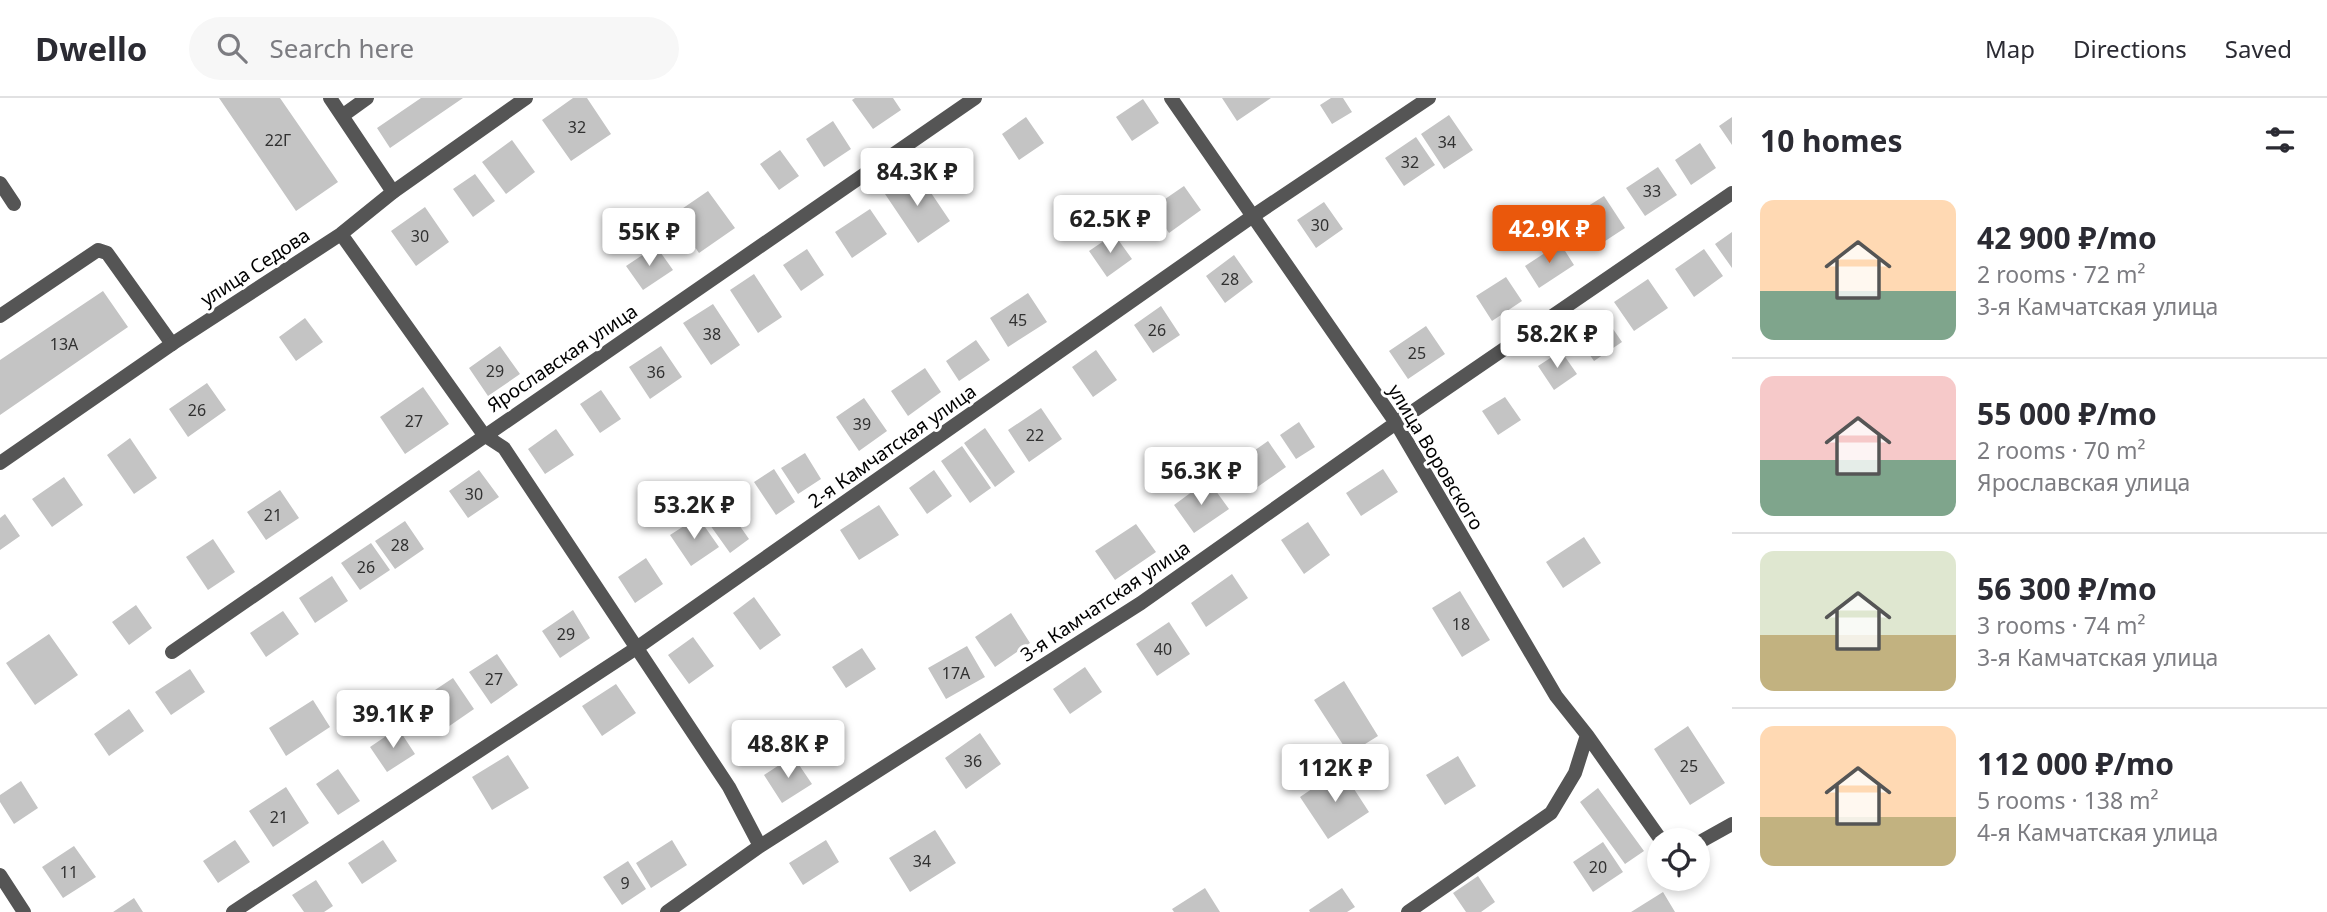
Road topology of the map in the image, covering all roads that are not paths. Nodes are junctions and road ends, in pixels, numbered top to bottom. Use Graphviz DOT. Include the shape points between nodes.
graph roads {
  1 [pos="330,98"];
  2 [pos="367,98"];
  3 [pos="526,98"];
  4 [pos="975,98"];
  5 [pos="1171,98"];
  6 [pos="1429,98"];
  7 [pos="342,116"];
  8 [pos="0,183"];
  9 [pos="393,192"];
  10 [pos="1732,193"];
  11 [pos="14,204"];
  12 [pos="1253,216"];
  13 [pos="341,234"];
  14 [pos="0,316"];
  15 [pos="172,344"];
  16 [pos="1396,423"];
  17 [pos="484,435"];
  18 [pos="0,463"];
  19 [pos="638,647"];
  20 [pos="172,652"];
  21 [pos="1587,735"];
  22 [pos="1732,824"];
  23 [pos="1653,828"];
  24 [pos="1710,836"];
  25 [pos="760,846"];
  26 [pos="0,875"];
  27 [pos="24,912"];
  28 [pos="233,912"];
  29 [pos="667,912"];
  30 [pos="1408,912"];
  1 -- 7 [label="street"];
  2 -- 7 [label="street"];
  3 -- 9 [label="street, улица Седова"];
  4 -- 17 [label="street, Ярославская улица"];
  5 -- 12 [label="street, улица Воровского"];
  6 -- 12 [label="street, 2-я Камчатская улица"];
  7 -- 9 [label="street"];
  8 -- 11 [label="street"];
  9 -- 13 [label="street, улица Седова"];
  10 -- 16 [label="street, 3-я Камчатская улица"];
  12 -- 16 [label="street, улица Воровского"];
  12 -- 19 [label="street, 2-я Камчатская улица"];
  13 -- 15 [label="street, улица Седова"];
  13 -- 17 [label="street"];
  14 -- 15 [label="street" via="97,250 107,253"];
  15 -- 18 [label="street, улица Седова"];
  16 -- 21 [label="street, улица Воровского" via="1556,696"];
  16 -- 25 [label="street, 3-я Камчатская улица" via="1142,603"];
  17 -- 19 [label="street" via="504,448"];
  17 -- 20 [label="street, Ярославская улица"];
  19 -- 25 [label="street" via="729,787"];
  19 -- 28 [label="street, 2-я Камчатская улица"];
  21 -- 23 [label="street, улица Воровского"];
  21 -- 30 [label="street" via="1575,773 1551,813"];
  22 -- 24 [label="street"];
  25 -- 29 [label="street, 3-я Камчатская улица"];
  26 -- 27 [label="street"];
}
